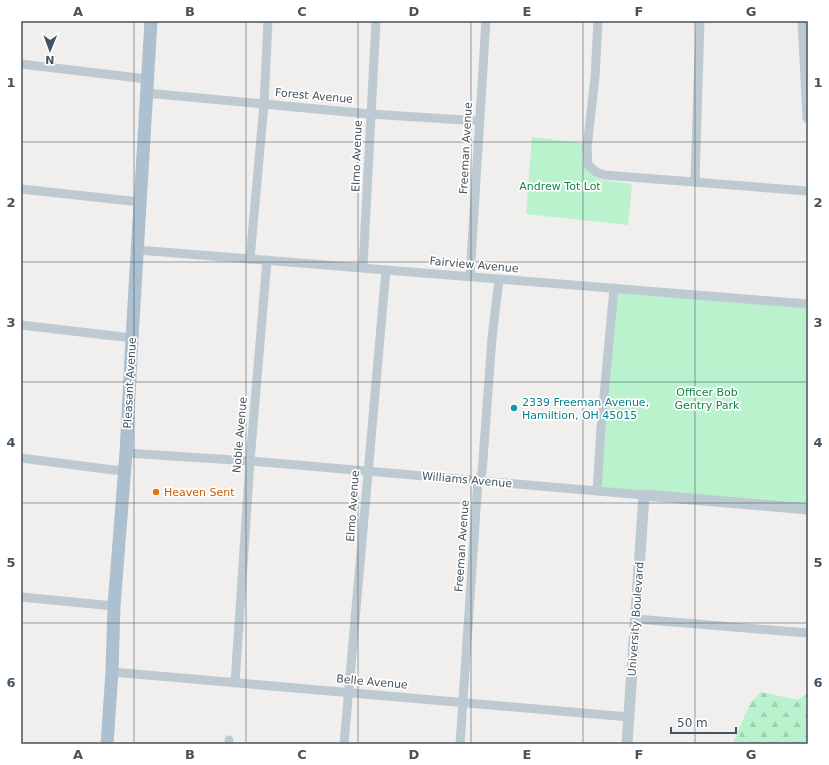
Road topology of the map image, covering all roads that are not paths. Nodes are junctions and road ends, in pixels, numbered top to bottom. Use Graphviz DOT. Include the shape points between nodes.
graph roads {
  1 [pos="152,21"];
  2 [pos="268,21"];
  3 [pos="376,21"];
  4 [pos="486,21"];
  5 [pos="598,21"];
  6 [pos="700,21"];
  7 [pos="804,21"];
  8 [pos="21,64"];
  9 [pos="147,79"];
  10 [pos="146,93"];
  11 [pos="264,104"];
  12 [pos="370,114"];
  13 [pos="808,118"];
  14 [pos="479,121"];
  15 [pos="695,181"];
  16 [pos="21,189"];
  17 [pos="808,191"];
  18 [pos="140,202"];
  19 [pos="138,250"];
  20 [pos="250,259"];
  21 [pos="268,260"];
  22 [pos="363,267"];
  23 [pos="386,270"];
  24 [pos="470,276"];
  25 [pos="499,279"];
  26 [pos="614,288"];
  27 [pos="808,304"];
  28 [pos="21,325"];
  29 [pos="132,338"];
  30 [pos="126,453"];
  31 [pos="21,458"];
  32 [pos="250,461"];
  33 [pos="124,470"];
  34 [pos="368,471"];
  35 [pos="478,480"];
  36 [pos="597,491"];
  37 [pos="644,495"];
  38 [pos="808,509"];
  39 [pos="21,597"];
  40 [pos="114,606"];
  41 [pos="636,619"];
  42 [pos="808,634"];
  43 [pos="112,672"];
  44 [pos="235,684"];
  45 [pos="349,692"];
  46 [pos="462,703"];
  47 [pos="629,717"];
  48 [pos="108,744"];
  49 [pos="344,744"];
  50 [pos="460,744"];
  51 [pos="627,744"];
  1 -- 9 [label="main road, Pleasant Avenue"];
  2 -- 11 [label="street"];
  3 -- 12 [label="street, Elmo Avenue"];
  4 -- 14 [label="street, Freeman Avenue"];
  5 -- 15 [label="street" via="587,148 588,165 604,175"];
  6 -- 15 [label="street"];
  7 -- 13 [label="street"];
  8 -- 9 [label="street"];
  9 -- 10 [label="main road, Pleasant Avenue"];
  10 -- 11 [label="street, Forest Avenue"];
  10 -- 18 [label="main road, Pleasant Avenue"];
  11 -- 12 [label="street, Forest Avenue"];
  11 -- 20 [label="street"];
  12 -- 14 [label="street, Forest Avenue"];
  12 -- 22 [label="street, Elmo Avenue"];
  14 -- 24 [label="street, Freeman Avenue"];
  15 -- 17 [label="street"];
  16 -- 18 [label="street"];
  18 -- 19 [label="main road, Pleasant Avenue"];
  19 -- 20 [label="street, Fairview Avenue"];
  19 -- 29 [label="main road, Pleasant Avenue"];
  20 -- 21 [label="street, Fairview Avenue"];
  21 -- 22 [label="street, Fairview Avenue"];
  21 -- 32 [label="street, Noble Avenue"];
  22 -- 23 [label="street, Fairview Avenue"];
  23 -- 24 [label="street, Fairview Avenue"];
  23 -- 34 [label="street, Elmo Avenue"];
  24 -- 25 [label="street, Fairview Avenue"];
  25 -- 26 [label="street, Fairview Avenue"];
  25 -- 35 [label="street, Freeman Avenue" via="482,473"];
  26 -- 27 [label="street, Fairview Avenue"];
  26 -- 36 [label="street"];
  28 -- 29 [label="street"];
  29 -- 30 [label="main road, Pleasant Avenue"];
  30 -- 32 [label="street, Williams Avenue"];
  30 -- 33 [label="main road, Pleasant Avenue"];
  31 -- 33 [label="street"];
  32 -- 34 [label="street, Williams Avenue"];
  32 -- 44 [label="street, Noble Avenue"];
  33 -- 40 [label="main road, Pleasant Avenue"];
  34 -- 35 [label="street, Williams Avenue"];
  34 -- 45 [label="street, Elmo Avenue"];
  35 -- 36 [label="street, Williams Avenue"];
  35 -- 46 [label="street, Freeman Avenue"];
  36 -- 37 [label="street, Williams Avenue"];
  37 -- 38 [label="street, Williams Avenue"];
  37 -- 41 [label="street, University Boulevard"];
  39 -- 40 [label="street"];
  40 -- 43 [label="main road, Pleasant Avenue"];
  41 -- 42 [label="street"];
  41 -- 47 [label="street, University Boulevard"];
  43 -- 44 [label="street, Belle Avenue"];
  43 -- 48 [label="main road, Pleasant Avenue"];
  44 -- 45 [label="street, Belle Avenue"];
  45 -- 46 [label="street, Belle Avenue"];
  45 -- 49 [label="street, Elmo Avenue"];
  46 -- 47 [label="street, Belle Avenue"];
  46 -- 50 [label="street, Freeman Avenue"];
  47 -- 51 [label="street, University Boulevard"];
}
